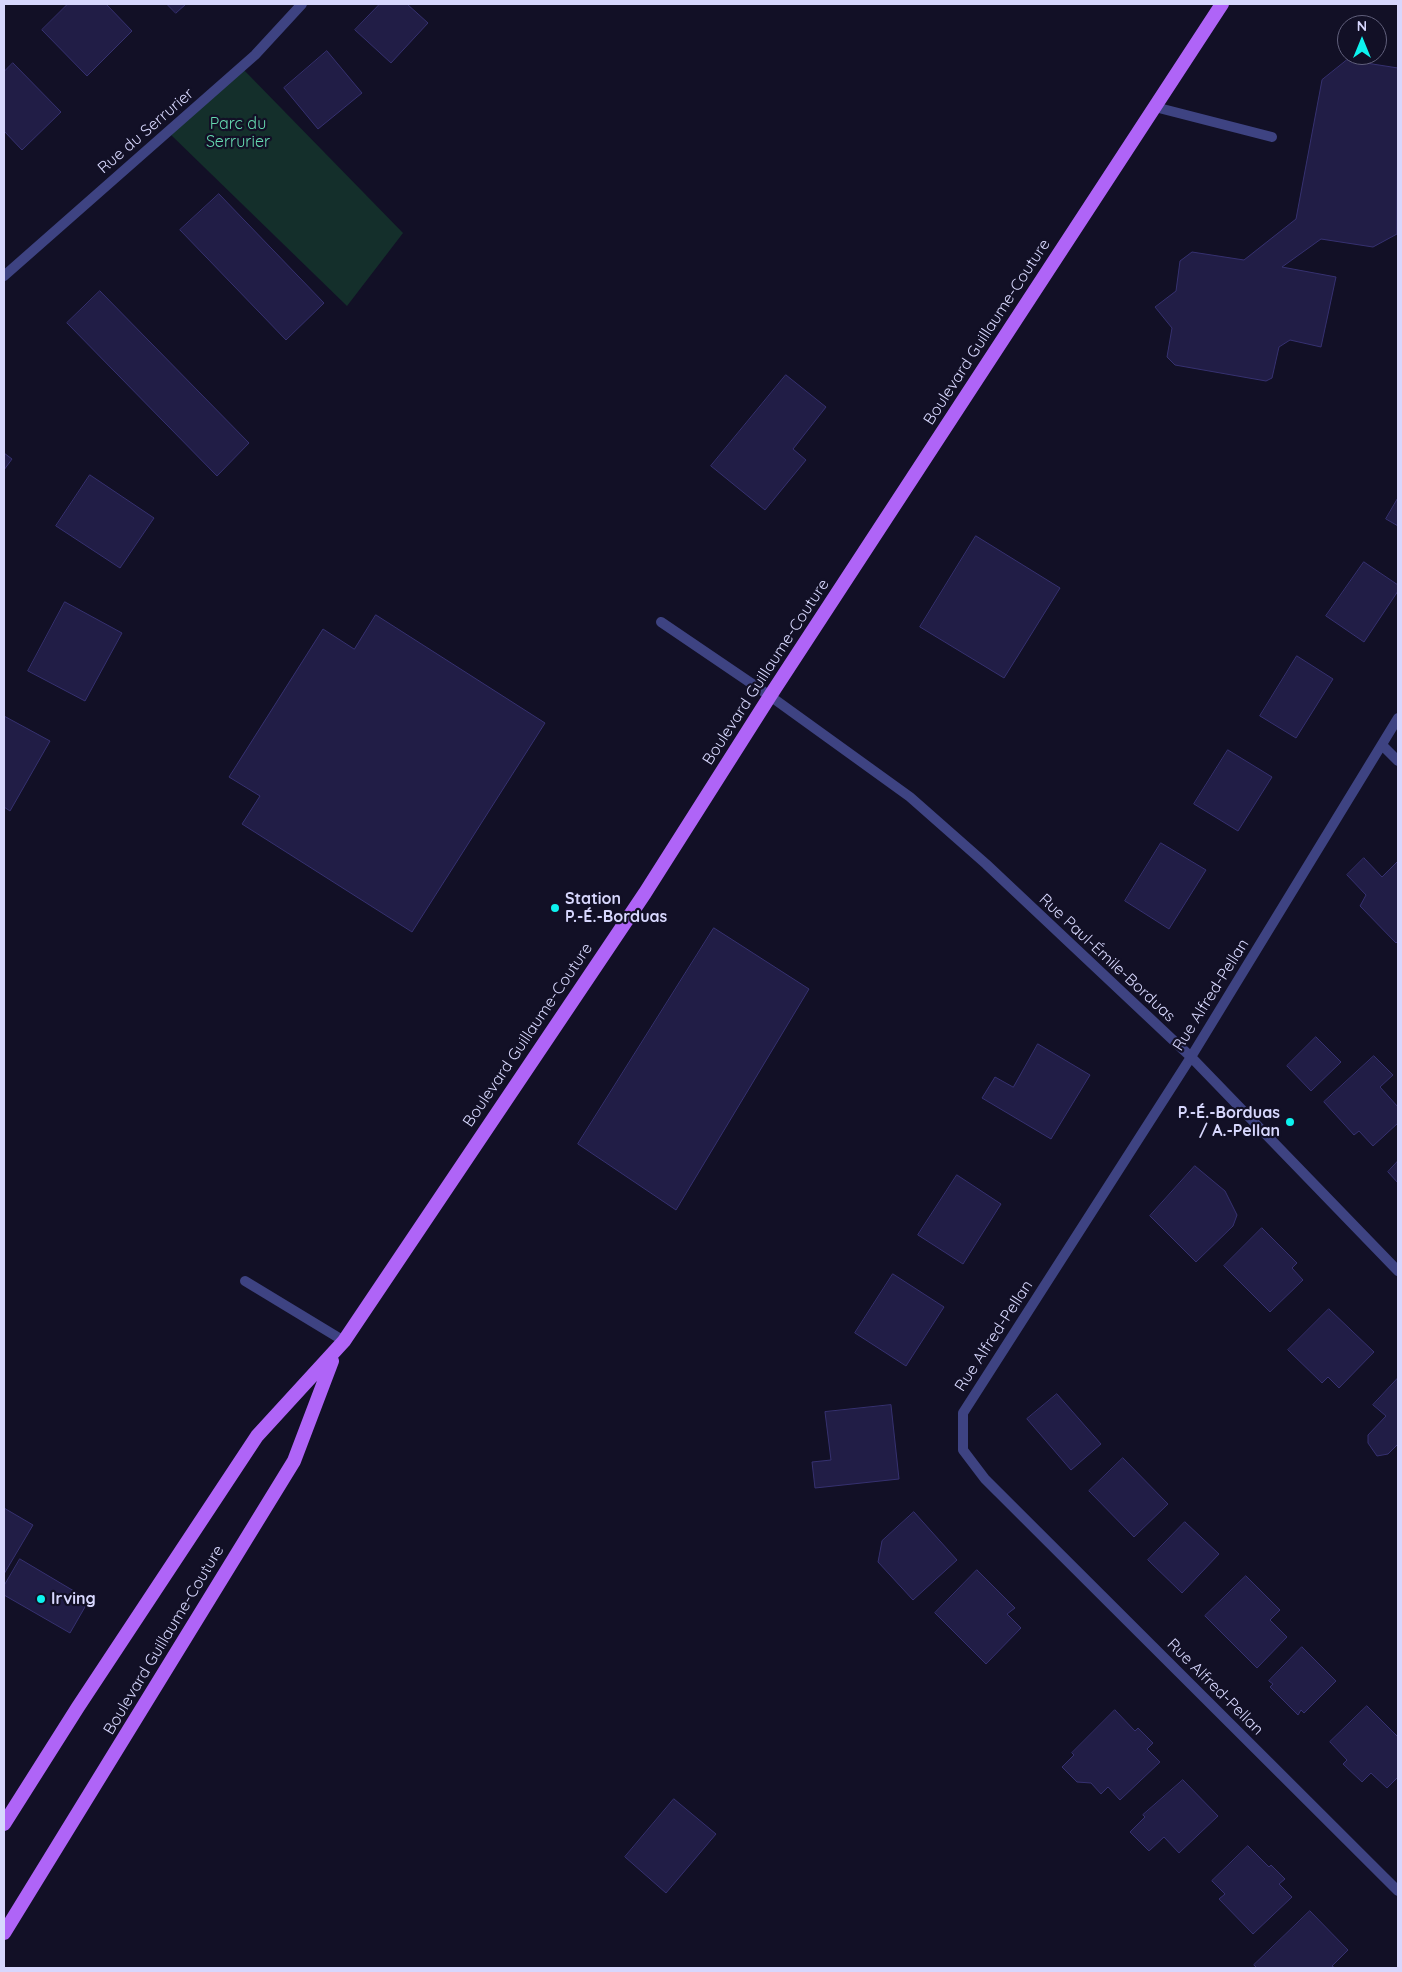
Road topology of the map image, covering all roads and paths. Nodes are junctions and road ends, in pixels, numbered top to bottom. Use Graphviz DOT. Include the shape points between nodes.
graph roads {
  1 [pos="302,4"];
  2 [pos="1222,4"];
  3 [pos="1155,107"];
  4 [pos="1272,136"];
  5 [pos="4,276"];
  6 [pos="661,622"];
  7 [pos="770,696"];
  8 [pos="1398,718"];
  9 [pos="1382,745"];
  10 [pos="1398,761"];
  11 [pos="1191,1057"];
  12 [pos="1398,1271"];
  13 [pos="245,1281"];
  14 [pos="344,1342"];
  15 [pos="334,1355"];
  16 [pos="4,1824"];
  17 [pos="1398,1891"];
  18 [pos="4,1934"];
  1 -- 5 [label="street, Rue du Serrurier" via="255,55"];
  2 -- 3 [label="main road, Boulevard Guillaume-Couture"];
  3 -- 4 [label="street"];
  3 -- 7 [label="main road, Boulevard Guillaume-Couture"];
  6 -- 7 [label="street, Rue Paul-Émile-Borduas"];
  7 -- 11 [label="street, Rue Paul-Émile-Borduas" via="910,797"];
  7 -- 14 [label="main road, Boulevard Guillaume-Couture" via="645,893"];
  8 -- 9 [label="street, Rue Alfred-Pellan"];
  9 -- 10 [label="street"];
  9 -- 11 [label="street, Rue Alfred-Pellan"];
  11 -- 12 [label="street, Rue Paul-Émile-Borduas"];
  11 -- 17 [label="street, Rue Alfred-Pellan" via="963,1413 963,1450 985,1479"];
  13 -- 14 [label="street"];
  14 -- 15 [label="main road, Boulevard Guillaume-Couture"];
  15 -- 16 [label="main road, Boulevard Guillaume-Couture" via="257,1436"];
  15 -- 18 [label="main road, Boulevard Guillaume-Couture" via="294,1461"];
}
